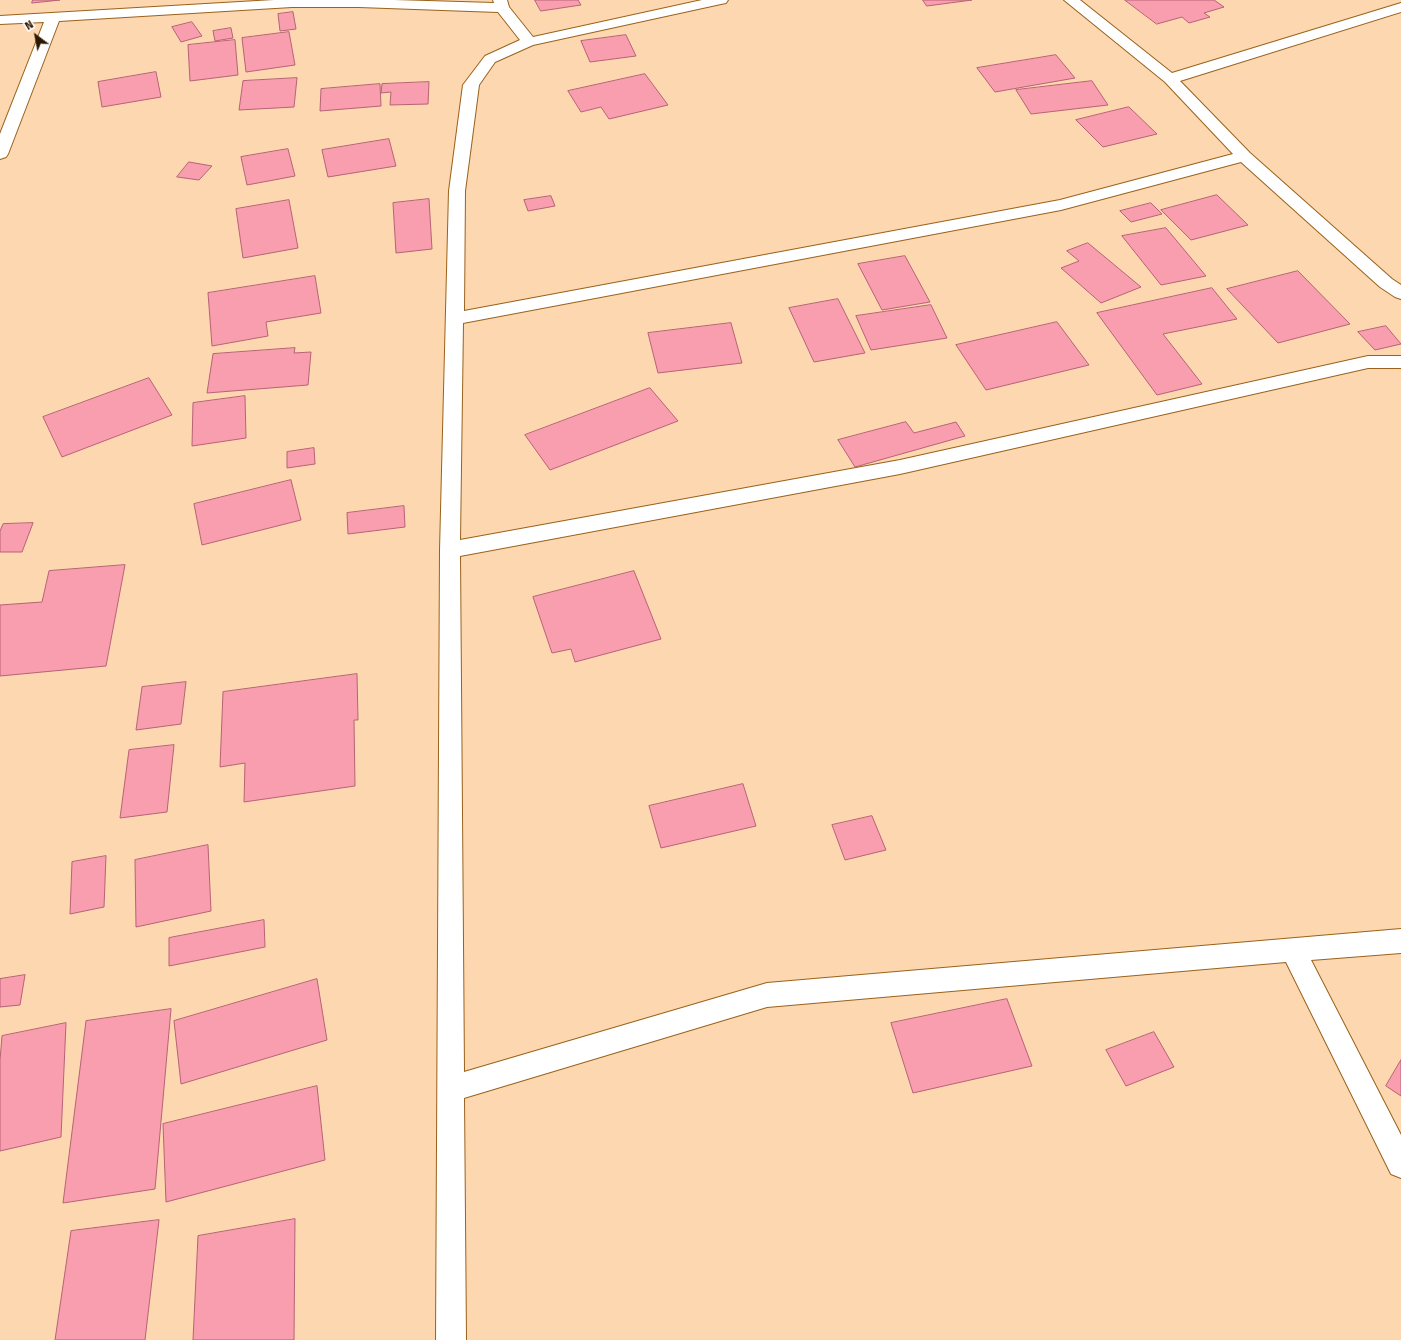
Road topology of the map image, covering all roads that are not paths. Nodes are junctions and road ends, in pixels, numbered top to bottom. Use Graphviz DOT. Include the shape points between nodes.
graph roads {
  1 [pos="721,0"];
  2 [pos="1071,0"];
  3 [pos="501,4"];
  4 [pos="1401,7"];
  5 [pos="53,17"];
  6 [pos="0,20"];
  7 [pos="529,42"];
  8 [pos="1170,79"];
  9 [pos="0,154"];
  10 [pos="1244,156"];
  11 [pos="1401,293"];
  12 [pos="454,319"];
  13 [pos="1401,362"];
  14 [pos="450,550"];
  15 [pos="1401,941"];
  16 [pos="1292,950"];
  17 [pos="451,1089"];
  18 [pos="1401,1164"];
  19 [pos="451,1340"];
  1 -- 7 [label="street"];
  2 -- 8 [label="street"];
  3 -- 5 [label="street" via="292,3"];
  3 -- 7 [label="street"];
  4 -- 8 [label="street"];
  5 -- 6 [label="street"];
  5 -- 9 [label="street"];
  7 -- 12 [label="street" via="490,59 471,84 457,191"];
  8 -- 10 [label="street"];
  10 -- 11 [label="street" via="1386,283"];
  10 -- 12 [label="street" via="1061,205"];
  12 -- 14 [label="street"];
  13 -- 14 [label="street" via="1368,362 900,467"];
  14 -- 17 [label="street"];
  15 -- 16 [label="street"];
  16 -- 17 [label="street" via="767,995"];
  16 -- 18 [label="street"];
  17 -- 19 [label="street"];
}
